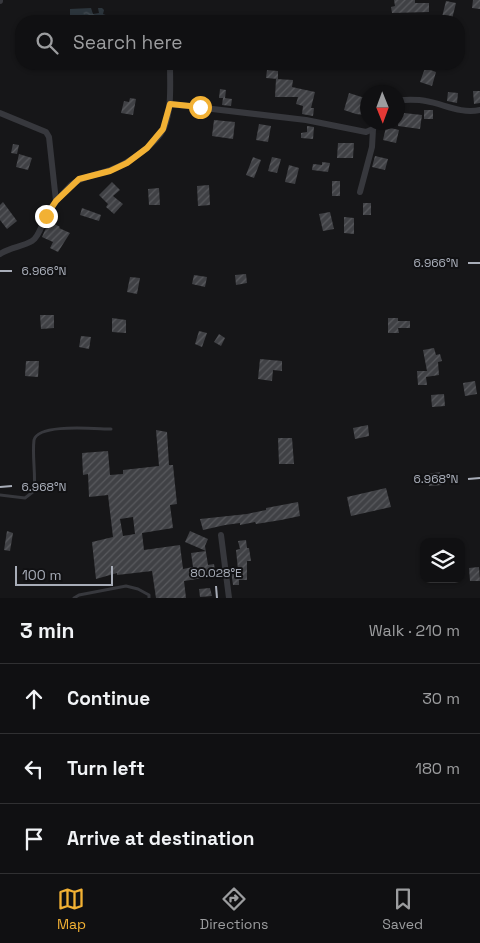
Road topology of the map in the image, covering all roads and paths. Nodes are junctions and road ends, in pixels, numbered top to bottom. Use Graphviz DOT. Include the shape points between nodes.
graph roads {
  1 [pos="170,70"];
  2 [pos="405,100"];
  3 [pos="170,104"];
  4 [pos="480,110"];
  5 [pos="0,113"];
  6 [pos="369,130"];
  7 [pos="374,130"];
  8 [pos="360,192"];
  9 [pos="56,201"];
  10 [pos="0,254"];
  11 [pos="111,429"];
  12 [pos="0,495"];
  13 [pos="221,535"];
  14 [pos="74,598"];
  15 [pos="149,598"];
  16 [pos="229,598"];
  1 -- 3 [label="street"];
  2 -- 4 [label="street" via="424,100 458,110"];
  3 -- 6 [label="street"];
  3 -- 9 [label="street" via="163,129 147,148 110,171 79,179"];
  5 -- 9 [label="street" via="46,132"];
  7 -- 8 [label="street"];
  9 -- 10 [label="street" via="32,241 8,248"];
  11 -- 12 [label="lane" via="54,429 38,433 34,444 34,491 25,498"];
  13 -- 16 [label="street"];
  14 -- 15 [label="lane" via="126,586 149,595"];
}
